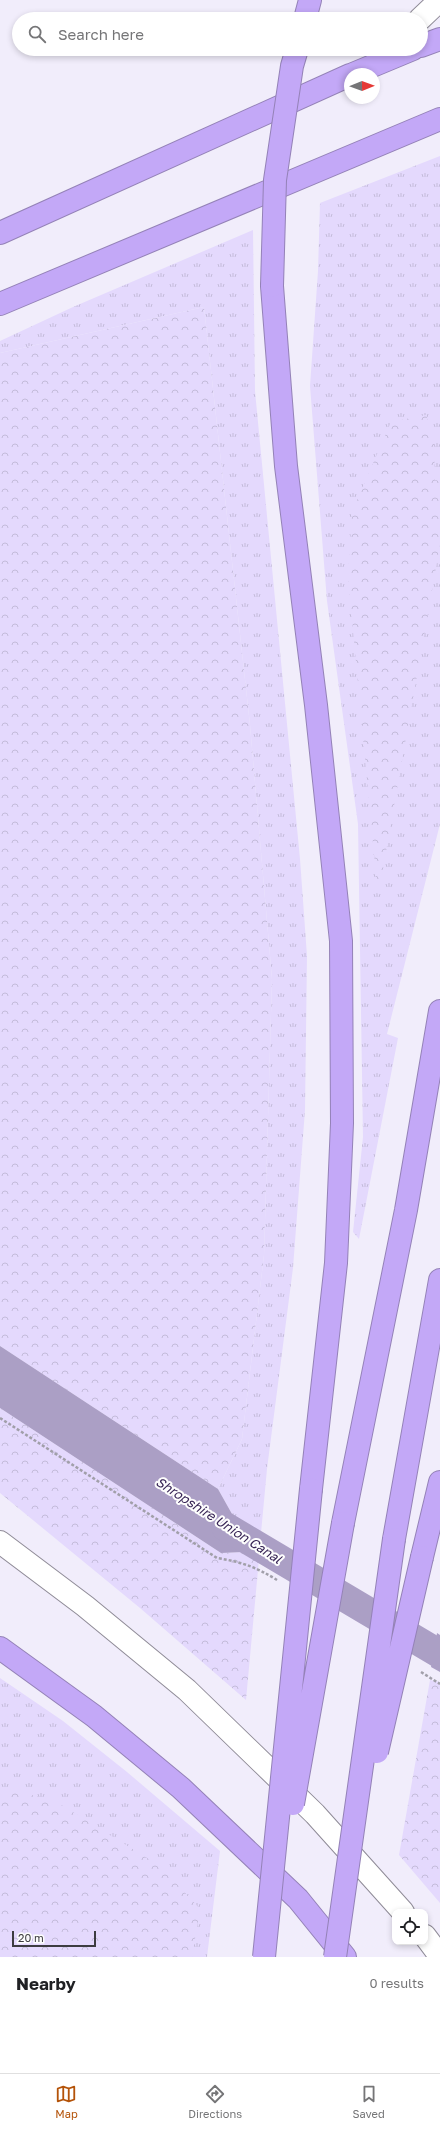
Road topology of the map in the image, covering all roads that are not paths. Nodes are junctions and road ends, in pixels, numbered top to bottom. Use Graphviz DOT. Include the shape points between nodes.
graph roads {
  1 [pos="310,0"];
  2 [pos="440,0"];
  3 [pos="307,12"];
  4 [pos="427,12"];
  5 [pos="440,39"];
  6 [pos="428,43"];
  7 [pos="295,56"];
  8 [pos="386,56"];
  9 [pos="364,68"];
  10 [pos="344,78"];
  11 [pos="440,119"];
  12 [pos="0,233"];
  13 [pos="0,304"];
  14 [pos="440,1011"];
  15 [pos="440,1280"];
  16 [pos="440,1482"];
  17 [pos="0,1542"];
  18 [pos="0,1648"];
  19 [pos="346,1887"];
  20 [pos="400,1909"];
  21 [pos="428,1940"];
  22 [pos="440,1956"];
  23 [pos="265,1957"];
  24 [pos="335,1957"];
  25 [pos="344,1957"];
  1 -- 3 [label="highway"];
  2 -- 4 [label="street"];
  5 -- 6 [label="highway"];
  7 -- 23 [label="highway, bridge" via="275,180 272,286 286,466 316,705 341,940 342,1123 336,1263"];
  8 -- 9 [label="highway"];
  10 -- 12 [label="highway"];
  11 -- 13 [label="highway"];
  14 -- 23 [label="highway, bridge" via="406,1210 343,1522"];
  15 -- 19 [label="highway, bridge" via="394,1539"];
  16 -- 19 [label="highway, bridge"];
  17 -- 20 [label="street" via="85,1606 187,1690 315,1814"];
  18 -- 25 [label="highway" via="94,1716 181,1788 298,1899"];
  19 -- 24 [label="highway, bridge"];
  21 -- 22 [label="street"];
}
